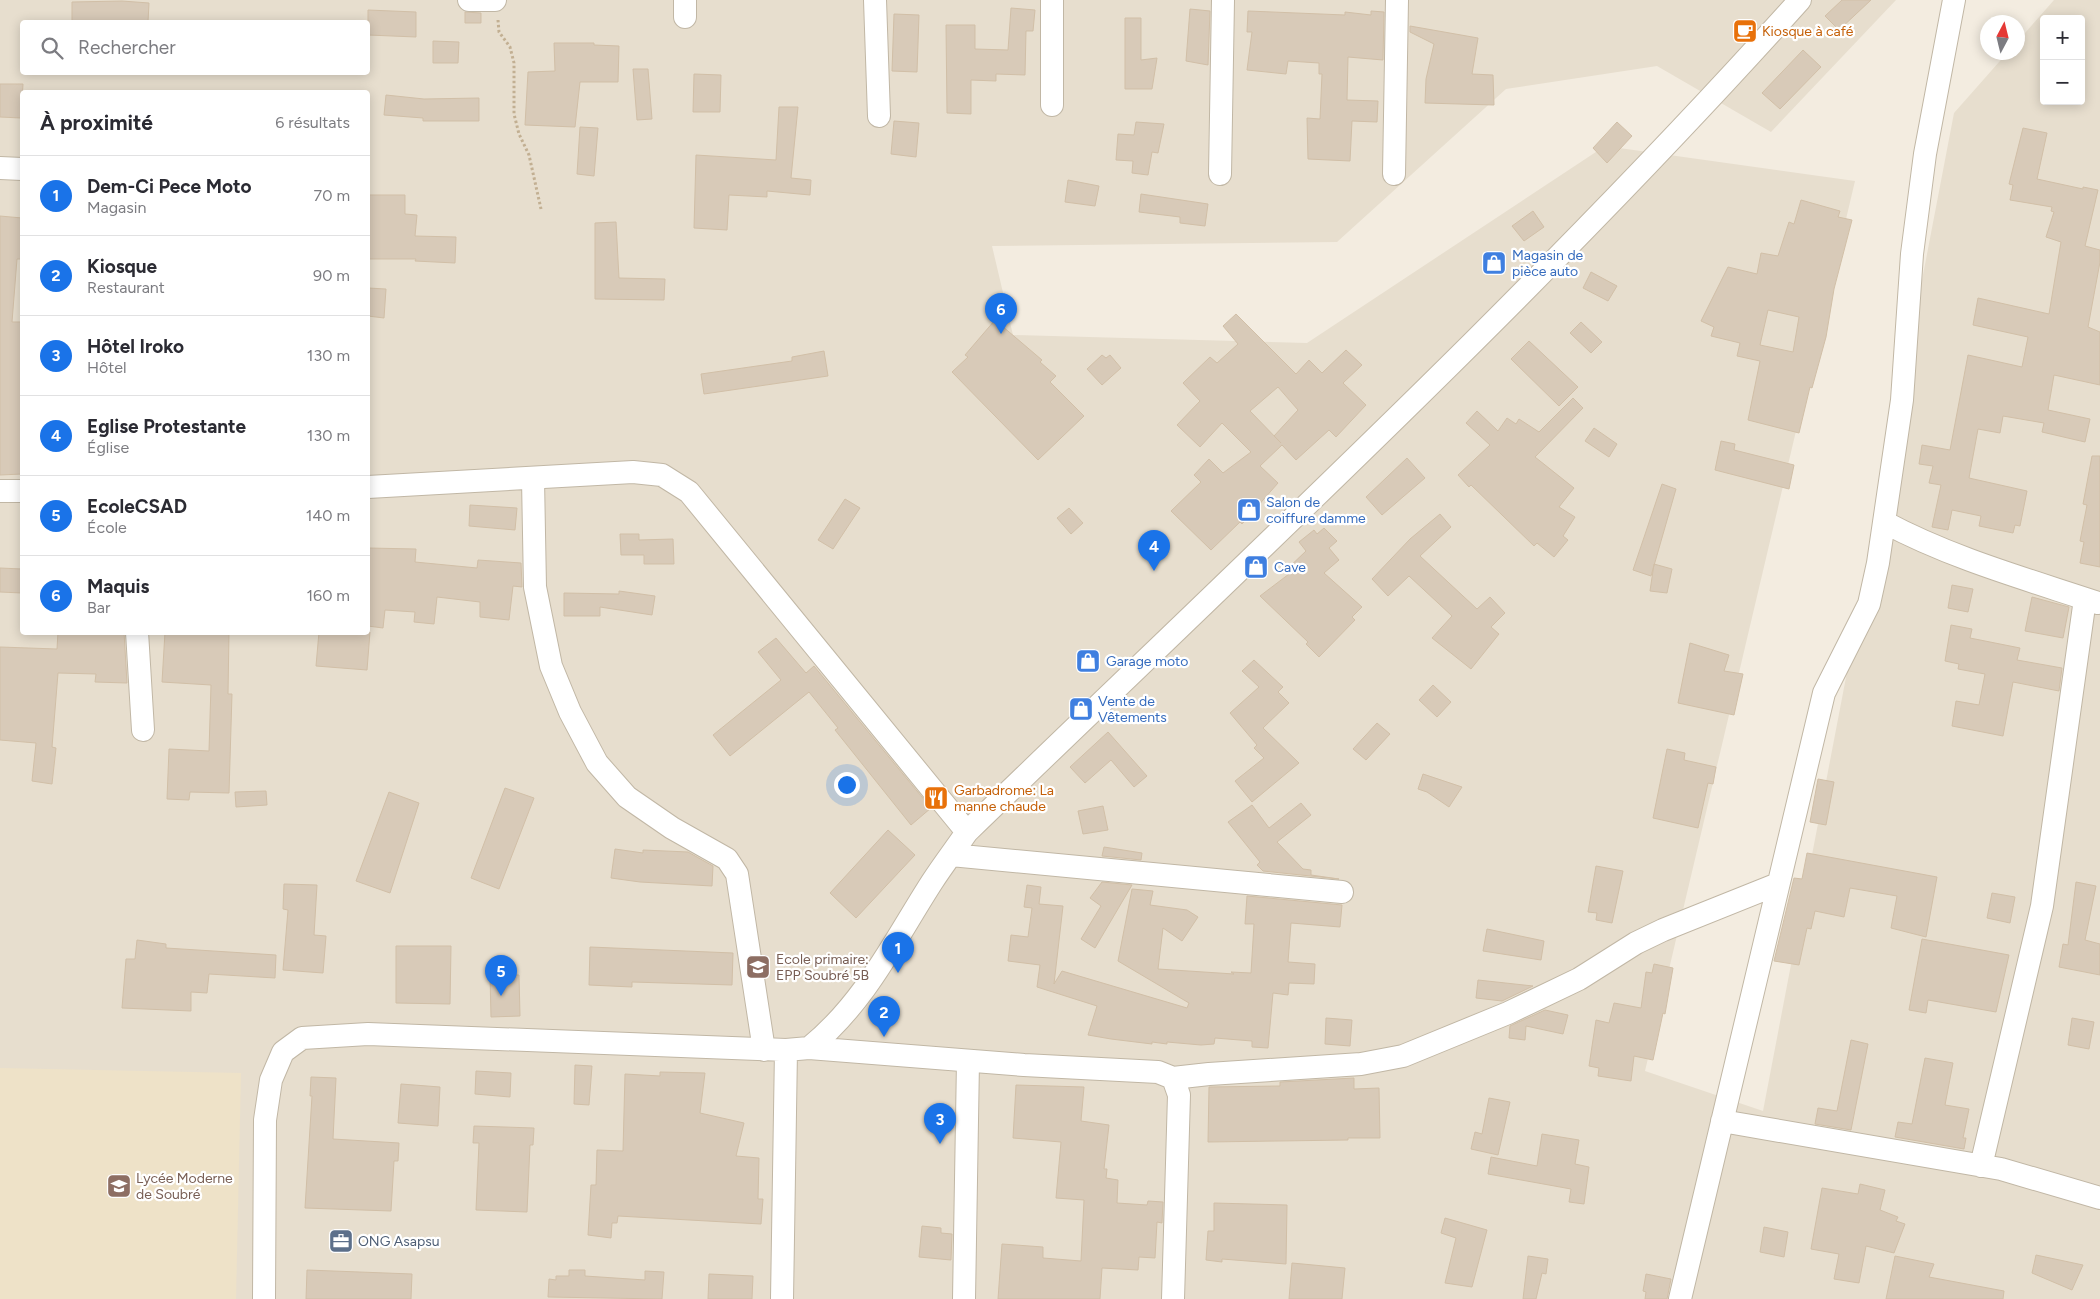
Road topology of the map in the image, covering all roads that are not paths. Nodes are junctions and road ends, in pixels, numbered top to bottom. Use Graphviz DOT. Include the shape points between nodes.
graph roads {
  1 [pos="469,0"];
  2 [pos="875,0"];
  3 [pos="1052,0"];
  4 [pos="1223,0"];
  5 [pos="1397,0"];
  6 [pos="1800,0"];
  7 [pos="1954,0"];
  8 [pos="495,1"];
  9 [pos="1052,105"];
  10 [pos="879,116"];
  11 [pos="0,168"];
  12 [pos="20,169"];
  13 [pos="1220,174"];
  14 [pos="1394,174"];
  15 [pos="533,479"];
  16 [pos="370,487"];
  17 [pos="0,491"];
  18 [pos="20,491"];
  19 [pos="1884,522"];
  20 [pos="2092,601"];
  21 [pos="137,635"];
  22 [pos="143,730"];
  23 [pos="967,832"];
  24 [pos="951,854"];
  25 [pos="1778,884"];
  26 [pos="1342,892"];
  27 [pos="809,1048"];
  28 [pos="764,1050"];
  29 [pos="786,1050"];
  30 [pos="968,1061"];
  31 [pos="1173,1078"];
  32 [pos="1722,1121"];
  33 [pos="1980,1166"];
  34 [pos="2100,1198"];
  35 [pos="264,1299"];
  36 [pos="782,1299"];
  37 [pos="964,1299"];
  38 [pos="1173,1299"];
  39 [pos="1680,1299"];
  1 -- 8 [label="street"];
  2 -- 10 [label="street"];
  3 -- 9 [label="street"];
  4 -- 13 [label="street"];
  5 -- 14 [label="street"];
  6 -- 23 [label="street" via="1707,101 1454,361"];
  7 -- 19 [label="street" via="1925,154 1912,254 1902,400"];
  11 -- 12 [label="street"];
  15 -- 16 [label="street"];
  15 -- 23 [label="street" via="633,472 662,475 689,492"];
  15 -- 28 [label="street" via="536,587 551,666 570,712 597,763 627,797 726,859 737,874"];
  17 -- 18 [label="street"];
  19 -- 20 [label="street" via="1909,536 1976,562"];
  19 -- 25 [label="street" via="1869,604 1824,693"];
  20 -- 33 [label="street" via="2042,906"];
  21 -- 22 [label="street"];
  23 -- 24 [label="street"];
  24 -- 26 [label="street"];
  24 -- 27 [label="street" via="855,1003"];
  25 -- 31 [label="street" via="1663,930 1579,979 1508,1013 1403,1056 1361,1064"];
  25 -- 32 [label="street"];
  27 -- 29 [label="street"];
  27 -- 30 [label="street"];
  28 -- 29 [label="street"];
  28 -- 35 [label="street" via="368,1034 302,1038 284,1052 270,1080 265,1120"];
  29 -- 36 [label="street"];
  30 -- 31 [label="street" via="1148,1071"];
  30 -- 37 [label="street"];
  31 -- 38 [label="street" via="1179,1094"];
  32 -- 33 [label="street"];
  32 -- 39 [label="street"];
  33 -- 34 [label="street" via="2001,1169"];
}
